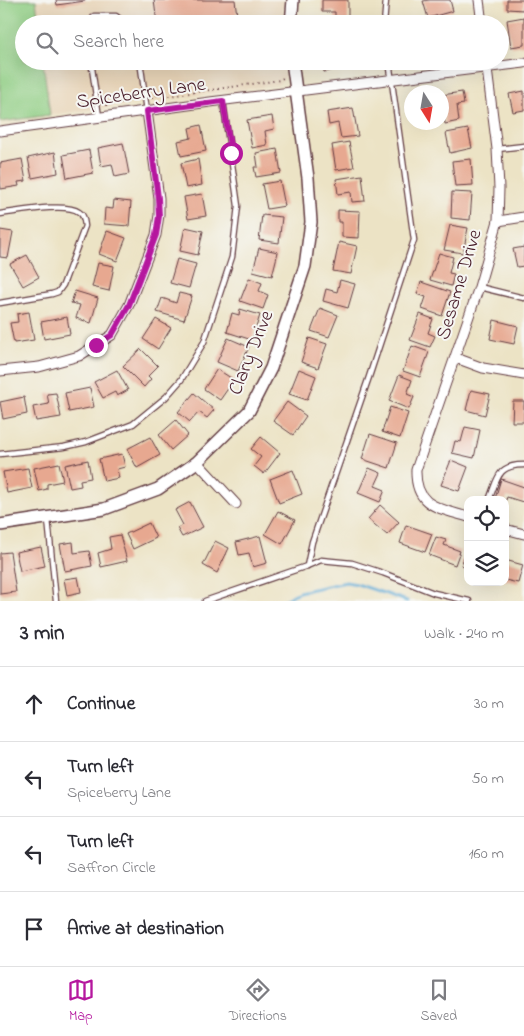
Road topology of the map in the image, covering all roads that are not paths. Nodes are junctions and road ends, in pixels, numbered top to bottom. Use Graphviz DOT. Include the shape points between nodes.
graph roads {
  1 [pos="386,0"];
  2 [pos="479,0"];
  3 [pos="290,1"];
  4 [pos="291,15"];
  5 [pos="385,15"];
  6 [pos="481,15"];
  7 [pos="509,63"];
  8 [pos="524,63"];
  9 [pos="92,70"];
  10 [pos="141,70"];
  11 [pos="293,70"];
  12 [pos="390,70"];
  13 [pos="451,70"];
  14 [pos="487,70"];
  15 [pos="392,80"];
  16 [pos="295,92"];
  17 [pos="223,101"];
  18 [pos="147,111"];
  19 [pos="99,117"];
  20 [pos="0,131"];
  21 [pos="524,146"];
  22 [pos="497,149"];
  23 [pos="0,214"];
  24 [pos="524,217"];
  25 [pos="498,221"];
  26 [pos="479,287"];
  27 [pos="524,298"];
  28 [pos="0,303"];
  29 [pos="456,358"];
  30 [pos="0,370"];
  31 [pos="524,375"];
  32 [pos="0,454"];
  33 [pos="197,462"];
  34 [pos="524,465"];
  35 [pos="491,496"];
  36 [pos="236,504"];
  37 [pos="464,516"];
  38 [pos="48,518"];
  39 [pos="0,525"];
  40 [pos="509,530"];
  41 [pos="524,534"];
  42 [pos="307,566"];
  43 [pos="56,601"];
  44 [pos="205,601"];
  45 [pos="469,601"];
  1 -- 5 [label="lane"];
  2 -- 6 [label="street"];
  3 -- 4 [label="street"];
  7 -- 8 [label="street, Spiceberry Lane"];
  9 -- 19 [label="lane"];
  10 -- 18 [label="lane"];
  11 -- 16 [label="street, Clary Drive"];
  12 -- 15 [label="lane"];
  13 -- 15 [label="street, Spiceberry Lane"];
  14 -- 22 [label="street, Sesame Drive"];
  15 -- 16 [label="street, Spiceberry Lane"];
  15 -- 42 [label="lane" via="414,240 312,542"];
  16 -- 17 [label="street, Spiceberry Lane"];
  16 -- 33 [label="street, Clary Drive" via="311,222 305,266 271,368 249,411"];
  17 -- 18 [label="street, Spiceberry Lane"];
  17 -- 32 [label="lane" via="238,206 232,257 204,342 181,380 166,397 124,428 86,442"];
  18 -- 19 [label="street, Spiceberry Lane"];
  18 -- 30 [label="street" via="159,216 156,235 129,305 112,335 79,356 39,368"];
  19 -- 20 [label="street, Spiceberry Lane"];
  21 -- 22 [label="lane"];
  22 -- 25 [label="street, Sesame Drive"];
  23 -- 28 [label="lane" via="69,208 83,216 85,226 58,292"];
  24 -- 25 [label="street"];
  25 -- 26 [label="street, Sesame Drive"];
  26 -- 27 [label="lane"];
  26 -- 29 [label="street, Sesame Drive"];
  29 -- 31 [label="street" via="483,368"];
  29 -- 37 [label="street, Sesame Drive" via="416,470 416,479 419,492 433,506"];
  33 -- 36 [label="street"];
  33 -- 38 [label="street, Clary Drive" via="158,489 122,503"];
  34 -- 35 [label="lane" via="505,467"];
  38 -- 39 [label="street, Clary Drive"];
  38 -- 43 [label="lane"];
  40 -- 41 [label="street"];
  42 -- 44 [label="lane"];
  42 -- 45 [label="lane" via="320,560 352,563 434,593"];
}
